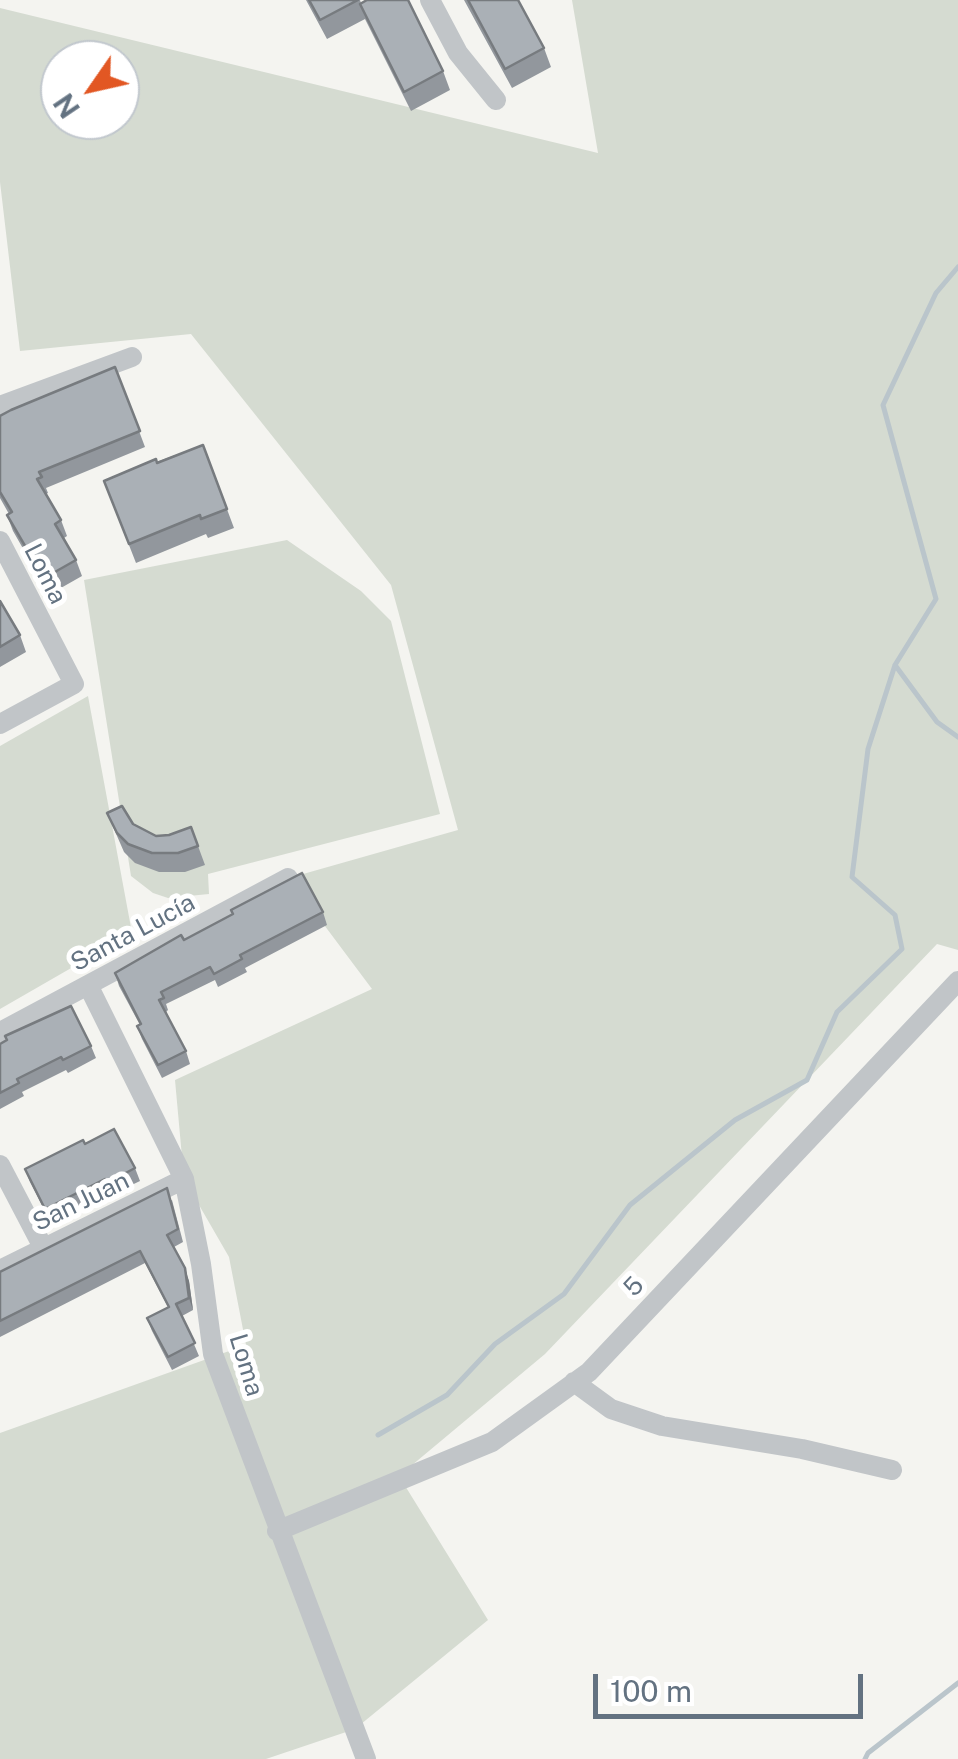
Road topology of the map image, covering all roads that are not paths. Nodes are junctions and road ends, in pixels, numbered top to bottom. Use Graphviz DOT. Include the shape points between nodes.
graph roads {
  1 [pos="430,0"];
  2 [pos="496,100"];
  3 [pos="132,358"];
  4 [pos="0,406"];
  5 [pos="0,541"];
  6 [pos="0,724"];
  7 [pos="288,878"];
  8 [pos="958,981"];
  9 [pos="88,985"];
  10 [pos="0,1032"];
  11 [pos="0,1165"];
  12 [pos="184,1179"];
  13 [pos="44,1249"];
  14 [pos="0,1270"];
  15 [pos="574,1382"];
  16 [pos="892,1470"];
  17 [pos="278,1531"];
  18 [pos="366,1759"];
  1 -- 2 [label="street" via="458,53"];
  3 -- 4 [label="street"];
  5 -- 6 [label="street, Loma" via="74,684"];
  7 -- 9 [label="street, Santa Lucía"];
  8 -- 15 [label="street, 5"];
  9 -- 10 [label="street, Santa Lucía"];
  9 -- 12 [label="street, Loma"];
  11 -- 13 [label="street"];
  12 -- 13 [label="street, San Juan"];
  12 -- 17 [label="street, Loma" via="213,1354"];
  13 -- 14 [label="street, San Juan"];
  15 -- 16 [label="street" via="611,1410 662,1426"];
  15 -- 17 [label="street, 5" via="492,1442"];
  17 -- 18 [label="street, Loma"];
}
